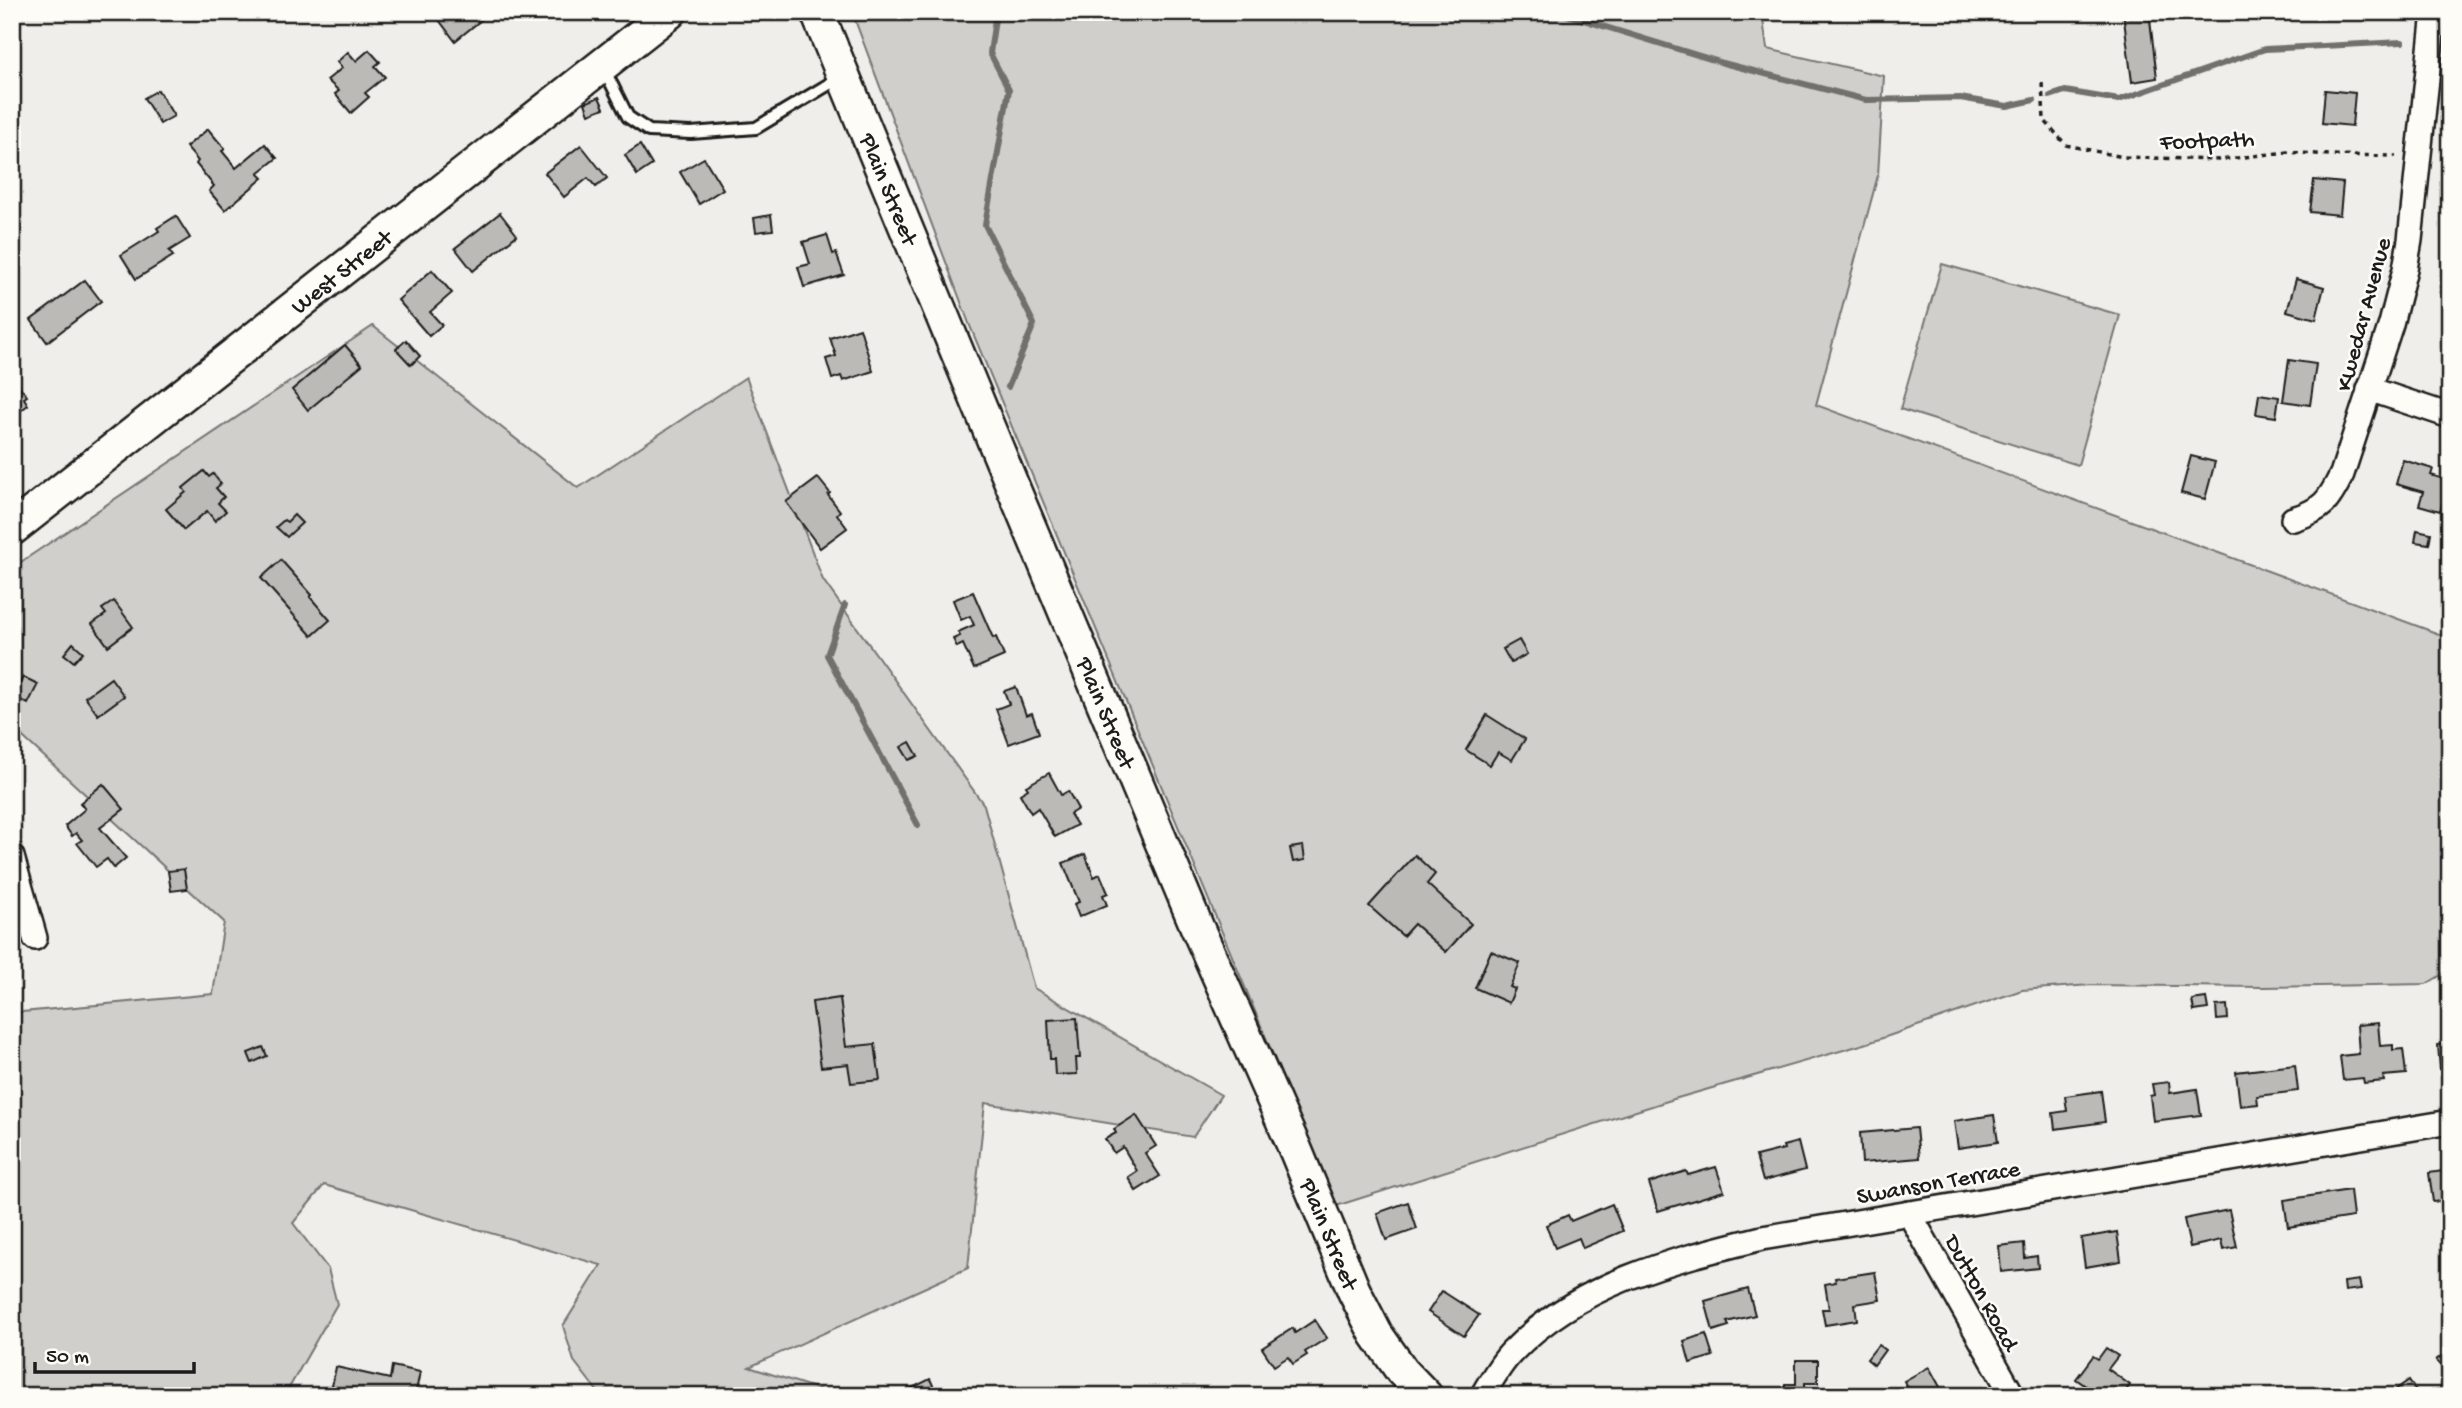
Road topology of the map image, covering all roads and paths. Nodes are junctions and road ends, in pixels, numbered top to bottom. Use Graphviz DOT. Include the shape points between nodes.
graph roads {
  1 [pos="670,12"];
  2 [pos="817,12"];
  3 [pos="2434,12"];
  4 [pos="603,66"];
  5 [pos="844,75"];
  6 [pos="2042,83"];
  7 [pos="2419,157"];
  8 [pos="2369,389"];
  9 [pos="2450,416"];
  10 [pos="2293,519"];
  11 [pos="12,529"];
  12 [pos="12,857"];
  13 [pos="35,939"];
  14 [pos="2450,1122"];
  15 [pos="1909,1213"];
  16 [pos="1426,1396"];
  17 [pos="1482,1396"];
  18 [pos="2013,1396"];
  1 -- 4 [label="street, West Street"];
  2 -- 5 [label="street, Plain Street"];
  3 -- 7 [label="street, Kwedar Avenue"];
  4 -- 5 [label="lane" via="628,117 649,131 691,133 756,128"];
  4 -- 11 [label="street, West Street"];
  5 -- 16 [label="street, Plain Street" via="1197,927 1354,1291 1376,1334"];
  6 -- 7 [label="path, Footpath" via="2044,120 2066,145 2123,157 2219,160 2287,152"];
  7 -- 8 [label="street, Kwedar Avenue" via="2405,269"];
  8 -- 9 [label="street"];
  8 -- 10 [label="street, Kwedar Avenue" via="2332,495 2322,507"];
  12 -- 13 [label="street"];
  14 -- 15 [label="street, Swanson Terrace"];
  15 -- 17 [label="street, Swanson Terrace" via="1716,1249 1653,1267 1597,1290 1511,1352"];
  15 -- 18 [label="street, Dutton Road"];
}
